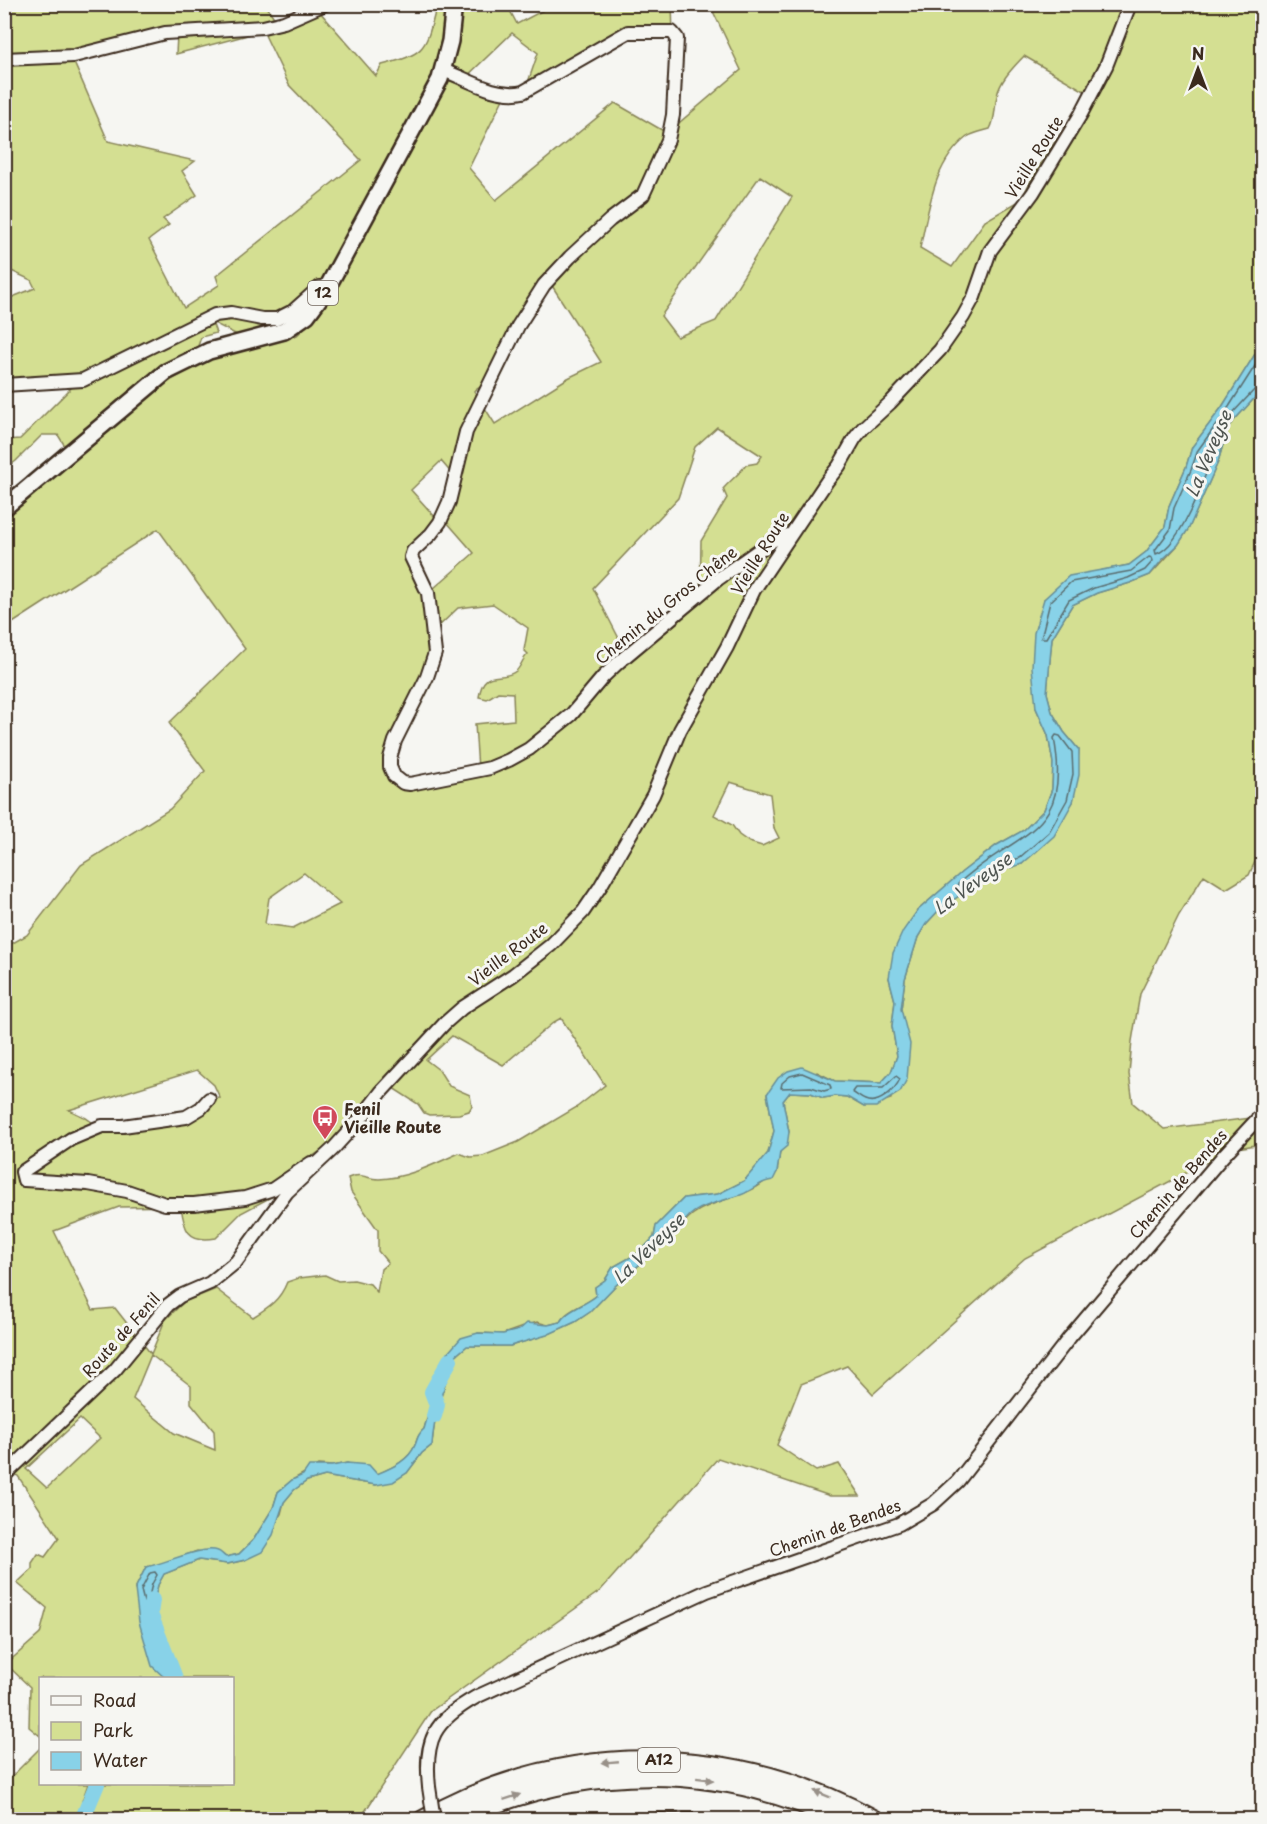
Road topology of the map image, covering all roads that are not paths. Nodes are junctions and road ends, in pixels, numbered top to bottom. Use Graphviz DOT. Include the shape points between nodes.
graph roads {
  1 [pos="325,4"];
  2 [pos="453,4"];
  3 [pos="1130,4"];
  4 [pos="4,59"];
  5 [pos="443,70"];
  6 [pos="327,288"];
  7 [pos="4,385"];
  8 [pos="4,508"];
  9 [pos="790,535"];
  10 [pos="209,1099"];
  11 [pos="1263,1114"];
  12 [pos="362,1117"];
  13 [pos="333,1149"];
  14 [pos="4,1476"];
  15 [pos="423,1820"];
  16 [pos="435,1820"];
  17 [pos="456,1820"];
  18 [pos="642,1820"];
  19 [pos="696,1820"];
  20 [pos="841,1820"];
  21 [pos="874,1820"];
  1 -- 4 [label="street" via="263,27 165,33 74,56"];
  2 -- 5 [label="main road, 12"];
  3 -- 9 [label="street, Vieille Route" via="1081,114 1033,193 990,251 963,317 940,350 855,438"];
  5 -- 6 [label="main road, 12"];
  5 -- 9 [label="street, Chemin du Gros Chêne" via="513,94 628,32 672,32 677,38 668,140 643,195 610,220 544,285 518,326 466,432 449,502 440,522 413,551 411,557 428,593 435,653 392,749 390,767 394,776 404,784 421,783 490,768 524,753 571,715 611,669 718,579 779,536"];
  6 -- 7 [label="street" via="320,287 293,311 277,319 231,313 215,315 83,380"];
  6 -- 8 [label="main road, 12" via="307,315 284,331 210,351 166,372"];
  9 -- 12 [label="street, Vieille Route" via="750,597 680,730 653,795 590,903 551,945 445,1023"];
  10 -- 13 [label="street" via="186,1117 102,1126 71,1139 21,1172 24,1180 88,1184 127,1191 165,1204 194,1204 273,1189"];
  11 -- 16 [label="street, Chemin de Bendes, bridge" via="1070,1337 958,1481 933,1504 899,1524 707,1592 453,1710 436,1728 428,1748"];
  12 -- 13 [label="street, Route de Fenil"];
  13 -- 14 [label="street, Route de Fenil" via="287,1192 236,1262 215,1280 168,1305 116,1370"];
  21 -- 15 [label="highway, A12, one-way" via="834,1799 762,1774 662,1760 587,1764 538,1774 468,1797"];
  17 -- 20 [label="highway, A12, one-way" via="542,1788 637,1775 735,1783 790,1799"];
  18 -- 19 [label="street"];
}
